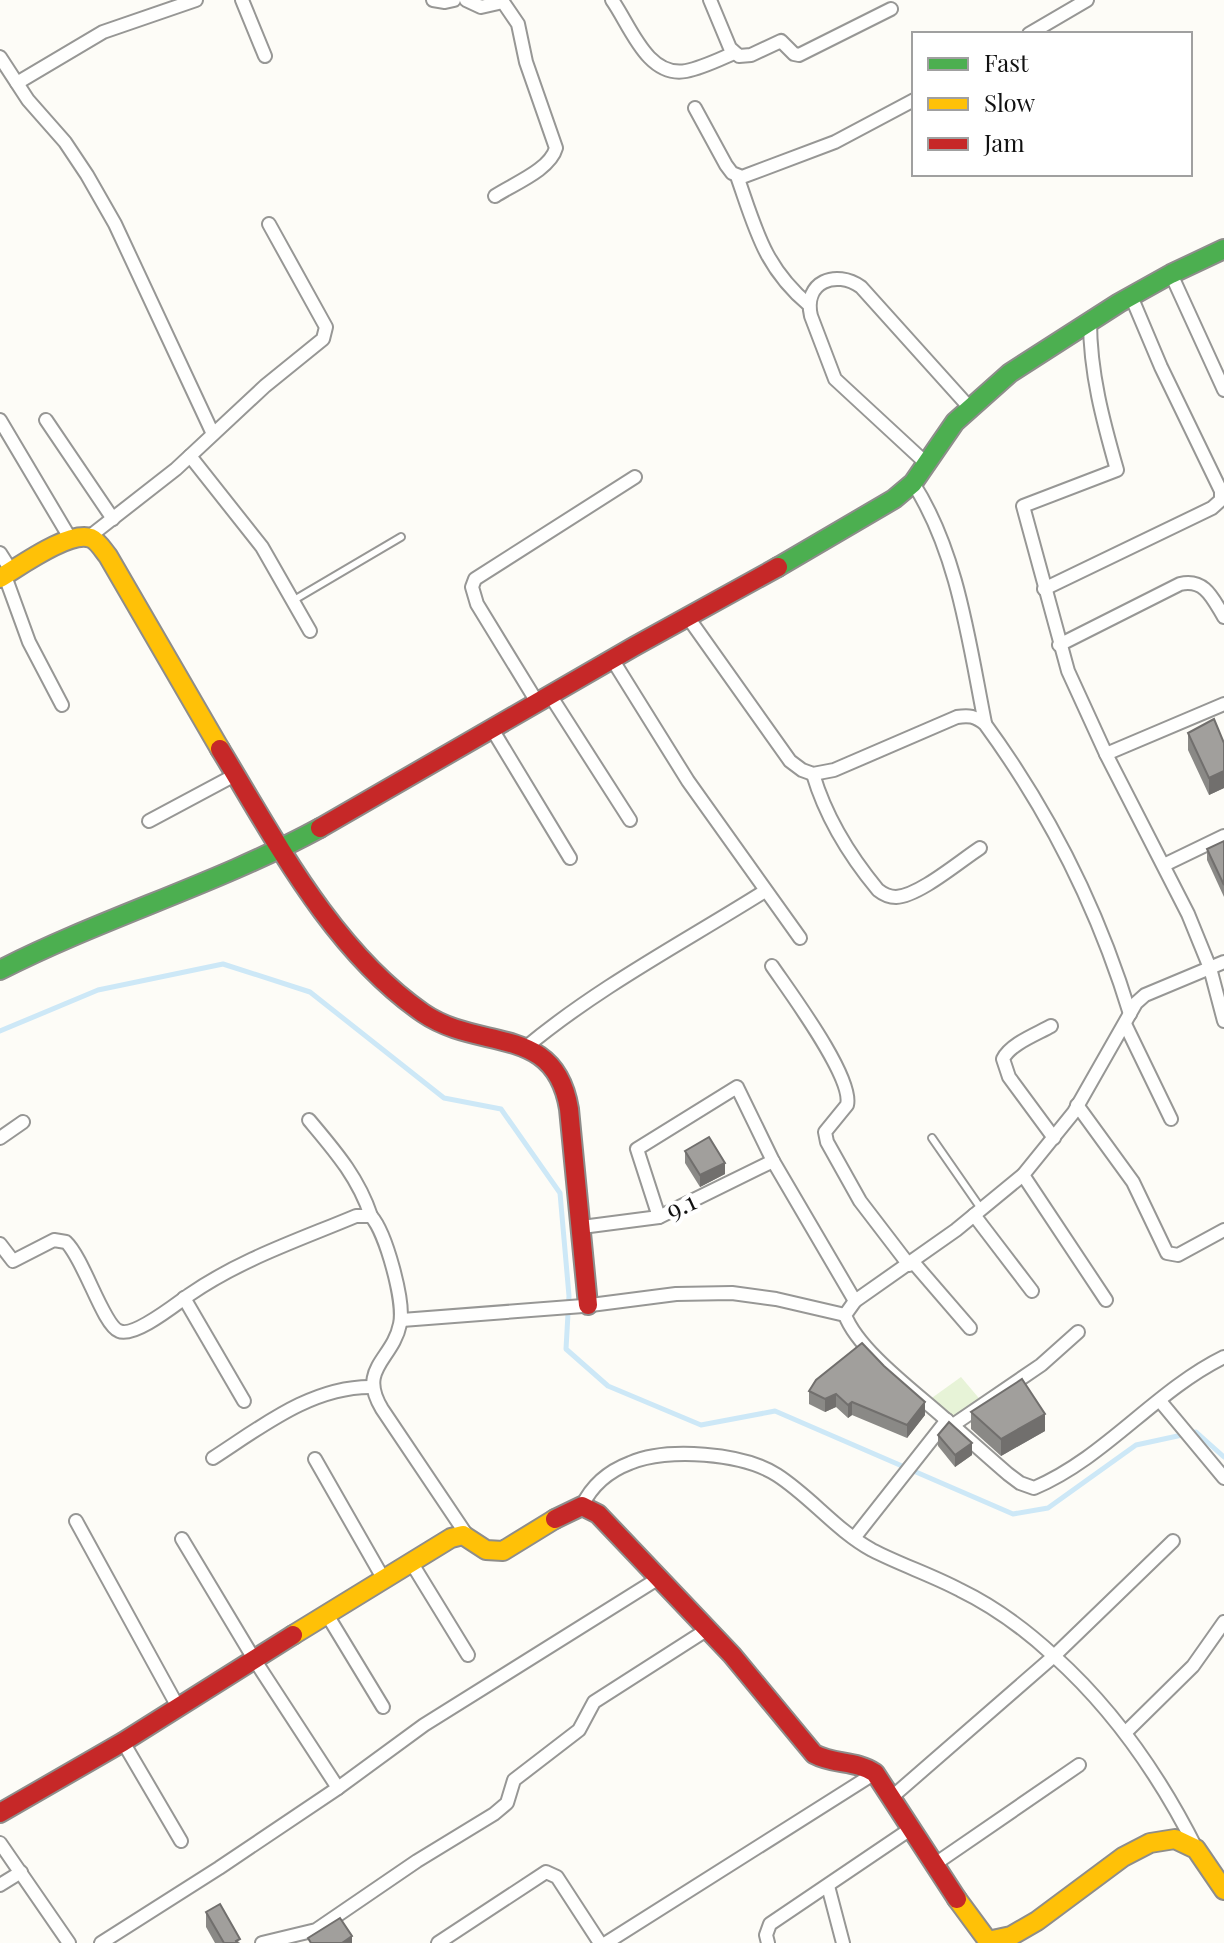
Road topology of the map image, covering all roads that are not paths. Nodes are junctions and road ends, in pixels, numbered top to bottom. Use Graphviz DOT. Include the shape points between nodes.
graph roads {
  1 [pos="196,0"];
  2 [pos="242,0"];
  3 [pos="433,0"];
  4 [pos="454,0"];
  5 [pos="466,0"];
  6 [pos="612,0"];
  7 [pos="710,0"];
  8 [pos="1087,0"];
  9 [pos="891,9"];
  10 [pos="1032,32"];
  11 [pos="734,53"];
  12 [pos="265,56"];
  13 [pos="0,57"];
  14 [pos="17,83"];
  15 [pos="912,101"];
  16 [pos="695,108"];
  17 [pos="737,176"];
  18 [pos="495,196"];
  19 [pos="269,224"];
  20 [pos="1224,249"];
  21 [pos="1171,274"];
  22 [pos="1131,296"];
  23 [pos="809,305"];
  24 [pos="1090,321"];
  25 [pos="1224,390"];
  26 [pos="969,407"];
  27 [pos="0,420"];
  28 [pos="46,420"];
  29 [pos="213,434"];
  30 [pos="190,456"];
  31 [pos="928,465"];
  32 [pos="635,477"];
  33 [pos="913,483"];
  34 [pos="113,519"];
  35 [pos="401,537"];
  36 [pos="80,538"];
  37 [pos="0,553"];
  38 [pos="5,575"];
  39 [pos="1044,589"];
  40 [pos="294,600"];
  41 [pos="687,616"];
  42 [pos="1224,617"];
  43 [pos="310,631"];
  44 [pos="1059,645"];
  45 [pos="612,659"];
  46 [pos="544,699"];
  47 [pos="1224,704"];
  48 [pos="62,705"];
  49 [pos="985,724"];
  50 [pos="492,729"];
  51 [pos="1106,754"];
  52 [pos="813,774"];
  53 [pos="235,775"];
  54 [pos="630,820"];
  55 [pos="149,821"];
  56 [pos="1224,836"];
  57 [pos="281,848"];
  58 [pos="980,848"];
  59 [pos="570,858"];
  60 [pos="1164,865"];
  61 [pos="765,891"];
  62 [pos="800,938"];
  63 [pos="1224,962"];
  64 [pos="772,966"];
  65 [pos="1210,968"];
  66 [pos="0,970"];
  67 [pos="1128,1019"];
  68 [pos="1224,1021"];
  69 [pos="1051,1026"];
  70 [pos="525,1048"];
  71 [pos="1077,1105"];
  72 [pos="1171,1119"];
  73 [pos="309,1120"];
  74 [pos="23,1122"];
  75 [pos="0,1138"];
  76 [pos="932,1138"];
  77 [pos="1054,1138"];
  78 [pos="773,1161"];
  79 [pos="1023,1175"];
  80 [pos="978,1212"];
  81 [pos="371,1216"];
  82 [pos="659,1217"];
  83 [pos="582,1227"];
  84 [pos="1224,1230"];
  85 [pos="0,1244"];
  86 [pos="911,1263"];
  87 [pos="1032,1291"];
  88 [pos="184,1298"];
  89 [pos="1106,1300"];
  90 [pos="855,1301"];
  91 [pos="585,1305"];
  92 [pos="845,1315"];
  93 [pos="402,1320"];
  94 [pos="970,1328"];
  95 [pos="1078,1332"];
  96 [pos="1224,1357"];
  97 [pos="372,1387"];
  98 [pos="244,1401"];
  99 [pos="1160,1401"];
  100 [pos="950,1423"];
  101 [pos="213,1458"];
  102 [pos="315,1459"];
  103 [pos="1224,1478"];
  104 [pos="582,1506"];
  105 [pos="76,1521"];
  106 [pos="468,1537"];
  107 [pos="854,1538"];
  108 [pos="182,1539"];
  109 [pos="1173,1541"];
  110 [pos="411,1562"];
  111 [pos="383,1578"];
  112 [pos="659,1578"];
  113 [pos="326,1613"];
  114 [pos="1224,1622"];
  115 [pos="708,1629"];
  116 [pos="468,1655"];
  117 [pos="1054,1656"];
  118 [pos="254,1659"];
  119 [pos="178,1707"];
  120 [pos="383,1707"];
  121 [pos="1126,1732"];
  122 [pos="123,1742"];
  123 [pos="1079,1765"];
  124 [pos="875,1773"];
  125 [pos="338,1788"];
  126 [pos="892,1797"];
  127 [pos="0,1813"];
  128 [pos="912,1828"];
  129 [pos="181,1841"];
  130 [pos="0,1843"];
  131 [pos="1197,1850"];
  132 [pos="935,1864"];
  133 [pos="21,1872"];
  134 [pos="0,1885"];
  135 [pos="828,1886"];
  136 [pos="1224,1890"];
  137 [pos="987,1942"];
  138 [pos="69,1943"];
  139 [pos="101,1943"];
  140 [pos="262,1943"];
  141 [pos="438,1943"];
  142 [pos="603,1943"];
  143 [pos="768,1943"];
  144 [pos="843,1943"];
  1 -- 14 [label="street" via="103,32"];
  2 -- 12 [label="street"];
  3 -- 4 [label="street"];
  5 -- 18 [label="street" via="481,7 503,2 511,10 556,148 539,168"];
  6 -- 11 [label="street" via="637,41 666,70 685,72"];
  7 -- 11 [label="street"];
  8 -- 10 [label="street"];
  9 -- 11 [label="street" via="799,55 781,41 745,57"];
  13 -- 14 [label="street"];
  14 -- 29 [label="street" via="65,142 115,224"];
  15 -- 17 [label="street" via="816,151"];
  16 -- 17 [label="street" via="721,158"];
  17 -- 23 [label="street" via="769,262"];
  19 -- 29 [label="street" via="326,333"];
  20 -- 21 [label="street"];
  21 -- 22 [label="street"];
  21 -- 25 [label="street"];
  22 -- 24 [label="street"];
  22 -- 39 [label="street" via="1221,500"];
  23 -- 26 [label="street" via="814,291 831,279 851,280"];
  23 -- 31 [label="street" via="835,379"];
  24 -- 26 [label="street"];
  24 -- 39 [label="street" via="1098,405 1117,470 1023,506"];
  26 -- 31 [label="street"];
  27 -- 36 [label="street"];
  28 -- 34 [label="street"];
  29 -- 30 [label="street"];
  30 -- 34 [label="street"];
  30 -- 40 [label="street" via="262,547"];
  31 -- 33 [label="street"];
  32 -- 46 [label="street" via="475,579 477,604"];
  33 -- 41 [label="street" via="841,532"];
  33 -- 49 [label="street" via="933,519 949,566"];
  34 -- 36 [label="street"];
  35 -- 40 [label="lane"];
  36 -- 38 [label="street"];
  36 -- 53 [label="street" via="97,542 108,556"];
  37 -- 38 [label="street"];
  38 -- 48 [label="street" via="29,642"];
  39 -- 44 [label="street"];
  40 -- 43 [label="street"];
  41 -- 45 [label="street"];
  41 -- 52 [label="street" via="790,761"];
  42 -- 44 [label="street" via="1203,586 1191,581"];
  44 -- 51 [label="street"];
  45 -- 46 [label="street"];
  45 -- 61 [label="street"];
  46 -- 50 [label="street"];
  46 -- 54 [label="street"];
  47 -- 51 [label="street"];
  49 -- 52 [label="street" via="969,715 957,717 834,770"];
  49 -- 67 [label="street" via="1071,862 1107,942"];
  50 -- 57 [label="street"];
  50 -- 59 [label="street"];
  51 -- 60 [label="street"];
  52 -- 58 [label="street" via="842,842 886,895 916,890"];
  53 -- 55 [label="street"];
  53 -- 57 [label="street"];
  56 -- 60 [label="street"];
  57 -- 66 [label="street"];
  57 -- 70 [label="street" via="344,936 409,1002 449,1027"];
  60 -- 65 [label="street"];
  61 -- 62 [label="street"];
  61 -- 70 [label="street" via="627,976"];
  63 -- 65 [label="street"];
  64 -- 86 [label="street" via="846,1086 847,1105 825,1132 827,1142 860,1201"];
  65 -- 67 [label="street" via="1155,989 1136,1003"];
  65 -- 68 [label="street"];
  67 -- 71 [label="street"];
  67 -- 72 [label="street"];
  69 -- 77 [label="street" via="1003,1059 1009,1077"];
  70 -- 83 [label="street" via="541,1056 562,1081"];
  71 -- 77 [label="street"];
  71 -- 84 [label="street" via="1133,1182 1170,1255"];
  73 -- 81 [label="street" via="350,1169"];
  74 -- 75 [label="street"];
  76 -- 80 [label="lane"];
  77 -- 79 [label="street"];
  78 -- 82 [label="street, 9.1"];
  78 -- 82 [label="street" via="737,1087 637,1149"];
  78 -- 90 [label="street"];
  79 -- 80 [label="street"];
  79 -- 89 [label="street"];
  80 -- 86 [label="street"];
  80 -- 87 [label="street"];
  81 -- 88 [label="street" via="356,1216 272,1249"];
  81 -- 93 [label="street" via="390,1261"];
  82 -- 83 [label="street, 9.1"];
  83 -- 91 [label="street"];
  85 -- 88 [label="street" via="13,1261 54,1240 66,1242 119,1331 136,1329"];
  86 -- 90 [label="street"];
  86 -- 94 [label="street"];
  88 -- 98 [label="street"];
  90 -- 92 [label="street"];
  91 -- 92 [label="street" via="732,1293"];
  91 -- 93 [label="street"];
  92 -- 100 [label="street" via="872,1353"];
  93 -- 97 [label="street" via="375,1370"];
  95 -- 100 [label="street" via="1041,1365"];
  96 -- 99 [label="street"];
  97 -- 101 [label="street" via="326,1392"];
  97 -- 106 [label="street"];
  99 -- 100 [label="street" via="1034,1488 1020,1483"];
  99 -- 103 [label="street"];
  100 -- 107 [label="street" via="929,1441"];
  102 -- 111 [label="street"];
  104 -- 106 [label="street" via="503,1551 481,1549"];
  104 -- 107 [label="street" via="598,1483 632,1462 718,1457 777,1475"];
  104 -- 112 [label="street" via="598,1514"];
  105 -- 119 [label="street"];
  106 -- 110 [label="street" via="451,1538"];
  107 -- 117 [label="street" via="961,1590"];
  108 -- 118 [label="street"];
  109 -- 117 [label="street"];
  110 -- 111 [label="street"];
  110 -- 116 [label="street"];
  111 -- 113 [label="street"];
  112 -- 115 [label="street"];
  112 -- 125 [label="street" via="424,1725"];
  113 -- 118 [label="street"];
  113 -- 120 [label="street"];
  114 -- 121 [label="street" via="1193,1666"];
  115 -- 124 [label="street" via="814,1754 832,1763 863,1765"];
  115 -- 140 [label="street" via="594,1702 579,1730 514,1780 507,1803 494,1814 316,1930"];
  117 -- 121 [label="street"];
  117 -- 126 [label="street"];
  118 -- 119 [label="street"];
  118 -- 125 [label="street"];
  119 -- 122 [label="street"];
  121 -- 131 [label="street"];
  122 -- 127 [label="street"];
  122 -- 129 [label="street"];
  123 -- 132 [label="street"];
  124 -- 126 [label="street"];
  124 -- 142 [label="street"];
  125 -- 139 [label="street"];
  126 -- 128 [label="street"];
  128 -- 132 [label="street"];
  128 -- 135 [label="street"];
  130 -- 133 [label="street"];
  131 -- 136 [label="street"];
  131 -- 137 [label="street" via="1182,1840 1162,1840 1138,1849 1040,1919"];
  132 -- 137 [label="street"];
  133 -- 134 [label="street"];
  133 -- 138 [label="street"];
  135 -- 143 [label="street" via="770,1924"];
  135 -- 144 [label="street"];
  141 -- 142 [label="street" via="546,1872 557,1877"];
}
